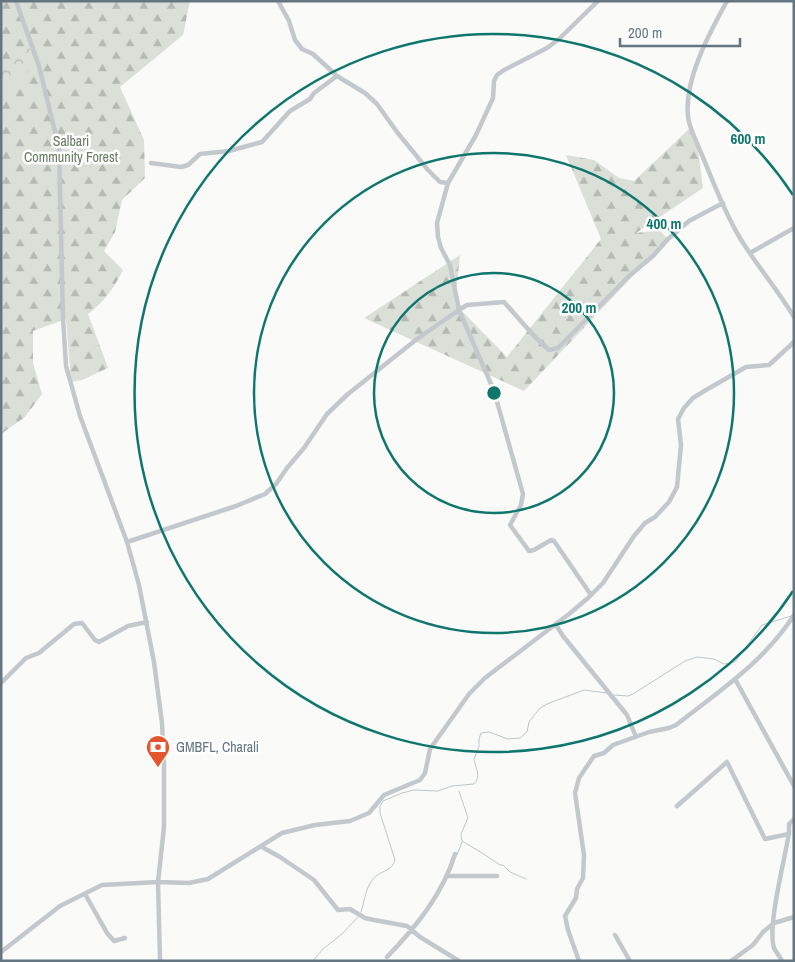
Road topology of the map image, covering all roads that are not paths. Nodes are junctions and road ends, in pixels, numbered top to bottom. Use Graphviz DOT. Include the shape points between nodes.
graph roads {
  1 [pos="16,1"];
  2 [pos="278,1"];
  3 [pos="598,1"];
  4 [pos="727,1"];
  5 [pos="337,76"];
  6 [pos="151,163"];
  7 [pos="448,183"];
  8 [pos="723,203"];
  9 [pos="794,228"];
  10 [pos="750,253"];
  11 [pos="459,310"];
  12 [pos="794,318"];
  13 [pos="794,342"];
  14 [pos="127,542"];
  15 [pos="591,595"];
  16 [pos="794,616"];
  17 [pos="147,622"];
  18 [pos="556,625"];
  19 [pos="734,679"];
  20 [pos="1,683"];
  21 [pos="636,737"];
  22 [pos="794,786"];
  23 [pos="677,806"];
  24 [pos="794,819"];
  25 [pos="789,834"];
  26 [pos="262,847"];
  27 [pos="455,854"];
  28 [pos="448,876"];
  29 [pos="496,876"];
  30 [pos="158,882"];
  31 [pos="85,894"];
  32 [pos="794,917"];
  33 [pos="774,923"];
  34 [pos="413,930"];
  35 [pos="615,935"];
  36 [pos="125,938"];
  37 [pos="1,952"];
  38 [pos="387,957"];
  39 [pos="160,961"];
  40 [pos="459,961"];
  41 [pos="578,961"];
  42 [pos="630,961"];
  43 [pos="731,961"];
  44 [pos="782,961"];
  1 -- 14 [label="street" via="38,60 58,148 66,366 80,416"];
  2 -- 5 [label="street" via="295,40"];
  3 -- 7 [label="street" via="547,48 497,75 492,98 476,135"];
  4 -- 8 [label="street" via="705,42 687,115 690,130"];
  5 -- 6 [label="street" via="314,93 310,100 290,112 262,142 229,151 200,154 181,167"];
  5 -- 7 [label="street" via="378,104 428,170 440,182"];
  7 -- 11 [label="street" via="437,223"];
  8 -- 10 [label="street"];
  8 -- 11 [label="street" via="689,221 668,239 558,348 549,350 504,302 467,305"];
  9 -- 10 [label="street"];
  10 -- 12 [label="street"];
  11 -- 14 [label="street" via="348,394 327,414 304,448 265,494"];
  11 -- 15 [label="street" via="494,391 523,494 510,525 529,551 554,541"];
  13 -- 15 [label="street" via="768,364 746,367 693,398 684,408 678,419 681,445 677,487 669,502 634,536 603,583"];
  14 -- 17 [label="street"];
  15 -- 18 [label="street"];
  16 -- 19 [label="street" via="771,646"];
  17 -- 20 [label="street" via="128,626 99,642 82,623 74,624 39,653 26,658"];
  17 -- 30 [label="street" via="162,723 164,763 164,827"];
  18 -- 21 [label="street" via="627,715"];
  18 -- 26 [label="street" via="485,678 470,694 430,749 425,773 420,780 384,795 369,813 350,821 282,833"];
  19 -- 21 [label="street" via="676,725"];
  19 -- 22 [label="street"];
  21 -- 41 [label="street" via="594,756 579,778 575,793 584,855 583,878 566,916"];
  23 -- 25 [label="street" via="727,762 765,838"];
  24 -- 25 [label="street" via="789,824"];
  25 -- 33 [label="street"];
  26 -- 30 [label="street" via="208,879 189,883"];
  26 -- 34 [label="street" via="314,880 338,910 350,910 365,918"];
  27 -- 28 [label="street"];
  28 -- 29 [label="street"];
  28 -- 34 [label="street"];
  30 -- 31 [label="street" via="102,886"];
  30 -- 39 [label="street"];
  31 -- 36 [label="street" via="114,942"];
  31 -- 37 [label="street" via="60,906"];
  32 -- 33 [label="street"];
  33 -- 43 [label="street" via="753,945"];
  33 -- 44 [label="street" via="774,949"];
  34 -- 38 [label="street"];
  34 -- 40 [label="street"];
  35 -- 42 [label="street"];
}
